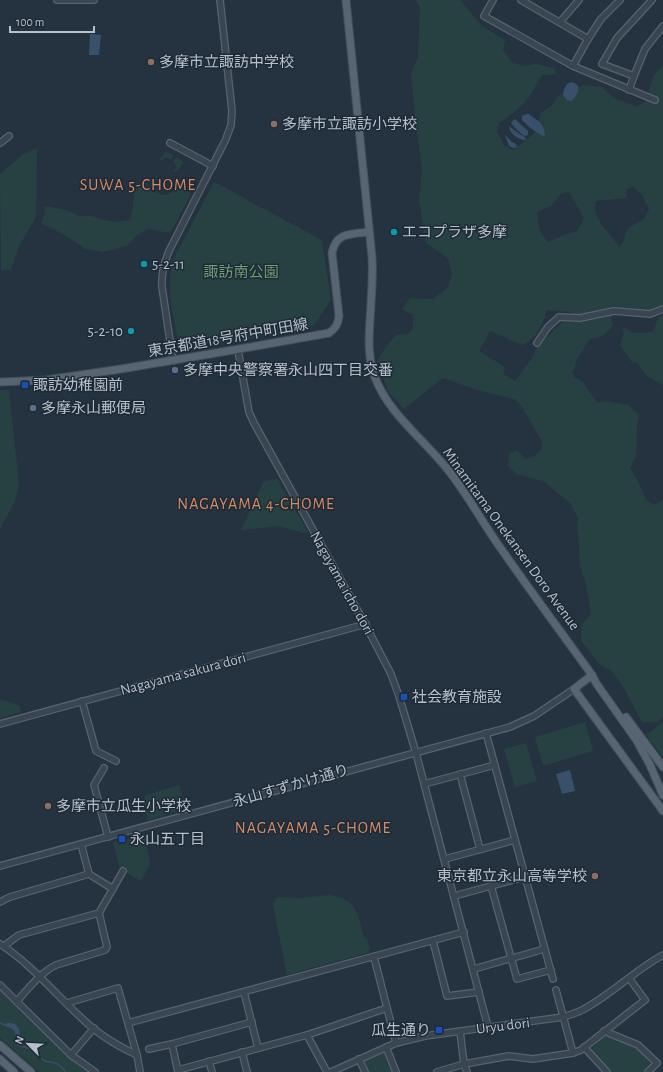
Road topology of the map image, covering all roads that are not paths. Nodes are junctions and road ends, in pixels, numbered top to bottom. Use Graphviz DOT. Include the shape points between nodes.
graph roads {
  1 [pos="57,0"];
  2 [pos="94,0"];
  3 [pos="220,0"];
  4 [pos="346,0"];
  5 [pos="493,0"];
  6 [pos="522,0"];
  7 [pos="579,0"];
  8 [pos="620,0"];
  9 [pos="652,0"];
  10 [pos="560,22"];
  11 [pos="662,30"];
  12 [pos="588,39"];
  13 [pos="573,66"];
  14 [pos="634,76"];
  15 [pos="629,90"];
  16 [pos="655,100"];
  17 [pos="9,136"];
  18 [pos="0,143"];
  19 [pos="170,143"];
  20 [pos="213,166"];
  21 [pos="369,232"];
  22 [pos="663,309"];
  23 [pos="537,343"];
  24 [pos="238,350"];
  25 [pos="174,361"];
  26 [pos="0,382"];
  27 [pos="366,624"];
  28 [pos="592,675"];
  29 [pos="574,689"];
  30 [pos="82,701"];
  31 [pos="0,724"];
  32 [pos="486,733"];
  33 [pos="416,753"];
  34 [pos="116,761"];
  35 [pos="495,765"];
  36 [pos="663,767"];
  37 [pos="104,768"];
  38 [pos="460,774"];
  39 [pos="424,784"];
  40 [pos="663,795"];
  41 [pos="663,811"];
  42 [pos="108,836"];
  43 [pos="515,840"];
  44 [pos="81,844"];
  45 [pos="480,849"];
  46 [pos="445,859"];
  47 [pos="0,866"];
  48 [pos="123,871"];
  49 [pos="89,874"];
  50 [pos="524,877"];
  51 [pos="491,886"];
  52 [pos="113,888"];
  53 [pos="454,896"];
  54 [pos="0,902"];
  55 [pos="99,913"];
  56 [pos="464,932"];
  57 [pos="433,941"];
  58 [pos="2,945"];
  59 [pos="544,949"];
  60 [pos="663,955"];
  61 [pos="374,957"];
  62 [pos="511,958"];
  63 [pos="474,969"];
  64 [pos="550,970"];
  65 [pos="40,976"];
  66 [pos="629,978"];
  67 [pos="553,980"];
  68 [pos="0,985"];
  69 [pos="556,990"];
  70 [pos="244,992"];
  71 [pos="479,992"];
  72 [pos="17,1002"];
  73 [pos="67,1003"];
  74 [pos="387,1008"];
  75 [pos="563,1017"];
  76 [pos="252,1022"];
  77 [pos="128,1023"];
  78 [pos="488,1027"];
  79 [pos="94,1028"];
  80 [pos="460,1031"];
  81 [pos="604,1031"];
  82 [pos="307,1035"];
  83 [pos="396,1043"];
  84 [pos="172,1044"];
  85 [pos="0,1045"];
  86 [pos="386,1047"];
  87 [pos="584,1047"];
  88 [pos="149,1048"];
  89 [pos="258,1048"];
  90 [pos="242,1052"];
  91 [pos="573,1053"];
  92 [pos="71,1055"];
  93 [pos="137,1055"];
  94 [pos="0,1059"];
  95 [pos="359,1059"];
  96 [pos="209,1061"];
  97 [pos="464,1064"];
  98 [pos="178,1071"];
  99 [pos="14,1072"];
  100 [pos="31,1072"];
  101 [pos="95,1072"];
  102 [pos="140,1072"];
  103 [pos="212,1072"];
  104 [pos="247,1072"];
  105 [pos="327,1072"];
  106 [pos="331,1072"];
  107 [pos="365,1072"];
  108 [pos="396,1072"];
  109 [pos="437,1072"];
  110 [pos="467,1072"];
  111 [pos="607,1072"];
  112 [pos="648,1072"];
  1 -- 2 [label="street"];
  3 -- 20 [label="street" via="232,111 229,132"];
  4 -- 21 [label="main road, Minamitama Onekansen Doro Avenue"];
  5 -- 13 [label="street" via="484,16"];
  6 -- 10 [label="street"];
  7 -- 10 [label="street"];
  8 -- 12 [label="street" via="601,19"];
  9 -- 14 [label="street" via="617,38 602,64"];
  10 -- 12 [label="street"];
  11 -- 14 [label="street" via="645,49"];
  12 -- 13 [label="street"];
  13 -- 15 [label="street"];
  14 -- 15 [label="street"];
  15 -- 16 [label="street"];
  17 -- 18 [label="street"];
  19 -- 20 [label="street"];
  20 -- 25 [label="street" via="169,251 161,277"];
  21 -- 24 [label="main road, 東京都道18号府中町田線" via="347,235 333,246 339,316 334,329 322,335"];
  21 -- 28 [label="main road, Minamitama Onekansen Doro Avenue" via="372,279 369,350 374,375 384,397 456,481"];
  22 -- 23 [label="street" via="650,314 614,311 580,318 559,317"];
  24 -- 25 [label="main road, 東京都道18号府中町田線"];
  24 -- 27 [label="street, Nagayama icho dori" via="249,412 254,423"];
  25 -- 26 [label="main road, 東京都道18号府中町田線" via="46,380"];
  27 -- 30 [label="street, Nagayama sakura dori"];
  27 -- 33 [label="street, Nagayama icho dori" via="391,674"];
  28 -- 29 [label="main road"];
  28 -- 36 [label="main road, Minamitama Onekansen Doro Avenue"];
  28 -- 40 [label="main road, Minamitama Onekansen Doro Avenue" via="636,741"];
  29 -- 32 [label="street, 永山すずかけ通り" via="534,716 510,727"];
  29 -- 41 [label="main road"];
  30 -- 31 [label="street, Nagayama sakura dori"];
  30 -- 34 [label="street" via="96,751"];
  32 -- 33 [label="street, 永山すずかけ通り"];
  32 -- 35 [label="street"];
  33 -- 39 [label="street, Nagayama icho dori"];
  33 -- 42 [label="street, 永山すずかけ通り"];
  35 -- 38 [label="street"];
  35 -- 43 [label="street"];
  37 -- 42 [label="street" via="94,785"];
  38 -- 39 [label="street"];
  38 -- 45 [label="street"];
  39 -- 46 [label="street, Nagayama icho dori"];
  42 -- 44 [label="street, 永山すずかけ通り"];
  43 -- 45 [label="street"];
  43 -- 50 [label="street"];
  44 -- 47 [label="street, 永山すずかけ通り"];
  44 -- 49 [label="street"];
  45 -- 46 [label="street"];
  46 -- 53 [label="street, Nagayama icho dori"];
  48 -- 52 [label="street"];
  49 -- 52 [label="street"];
  49 -- 54 [label="street"];
  50 -- 51 [label="street"];
  50 -- 59 [label="street"];
  51 -- 53 [label="street"];
  51 -- 62 [label="street"];
  52 -- 55 [label="street"];
  53 -- 56 [label="street, Nagayama icho dori"];
  55 -- 58 [label="street" via="19,935"];
  55 -- 65 [label="street" via="107,947 105,950 56,965"];
  56 -- 57 [label="street"];
  56 -- 63 [label="street, Nagayama icho dori"];
  57 -- 61 [label="street"];
  57 -- 71 [label="street" via="447,996"];
  58 -- 65 [label="street"];
  59 -- 62 [label="street"];
  59 -- 64 [label="street"];
  60 -- 66 [label="street, Uryu dori"];
  61 -- 70 [label="street"];
  61 -- 74 [label="street"];
  62 -- 63 [label="street"];
  62 -- 64 [label="street" via="517,979"];
  63 -- 71 [label="street, Nagayama icho dori"];
  64 -- 67 [label="street"];
  65 -- 72 [label="street"];
  65 -- 73 [label="street"];
  66 -- 75 [label="street, Uryu dori" via="582,1010"];
  66 -- 81 [label="street" via="645,1000"];
  68 -- 72 [label="street"];
  69 -- 75 [label="street"];
  70 -- 76 [label="street"];
  70 -- 77 [label="street"];
  71 -- 78 [label="street, Nagayama icho dori"];
  72 -- 92 [label="street"];
  73 -- 77 [label="street" via="118,988"];
  73 -- 79 [label="street"];
  74 -- 82 [label="street"];
  74 -- 83 [label="street"];
  75 -- 78 [label="street, Uryu dori"];
  75 -- 91 [label="street"];
  76 -- 84 [label="street"];
  76 -- 89 [label="street"];
  77 -- 93 [label="street"];
  78 -- 80 [label="street, Uryu dori"];
  79 -- 92 [label="street"];
  79 -- 93 [label="street" via="117,1045"];
  80 -- 83 [label="street, Uryu dori"];
  80 -- 97 [label="street"];
  81 -- 87 [label="street"];
  81 -- 112 [label="street" via="638,1045 658,1063"];
  82 -- 89 [label="street"];
  82 -- 105 [label="street"];
  83 -- 86 [label="street, Uryu dori"];
  84 -- 88 [label="street"];
  84 -- 98 [label="street"];
  85 -- 100 [label="main road"];
  86 -- 95 [label="street, Uryu dori"];
  86 -- 108 [label="street"];
  87 -- 91 [label="street"];
  87 -- 111 [label="street"];
  89 -- 90 [label="street"];
  90 -- 96 [label="street"];
  90 -- 104 [label="street"];
  91 -- 97 [label="street" via="533,1059 509,1056"];
  92 -- 101 [label="street"];
  93 -- 102 [label="street"];
  94 -- 99 [label="main road"];
  95 -- 106 [label="street, Uryu dori"];
  95 -- 107 [label="street"];
  96 -- 98 [label="street"];
  96 -- 103 [label="street"];
  97 -- 109 [label="street"];
  97 -- 110 [label="street"];
}
